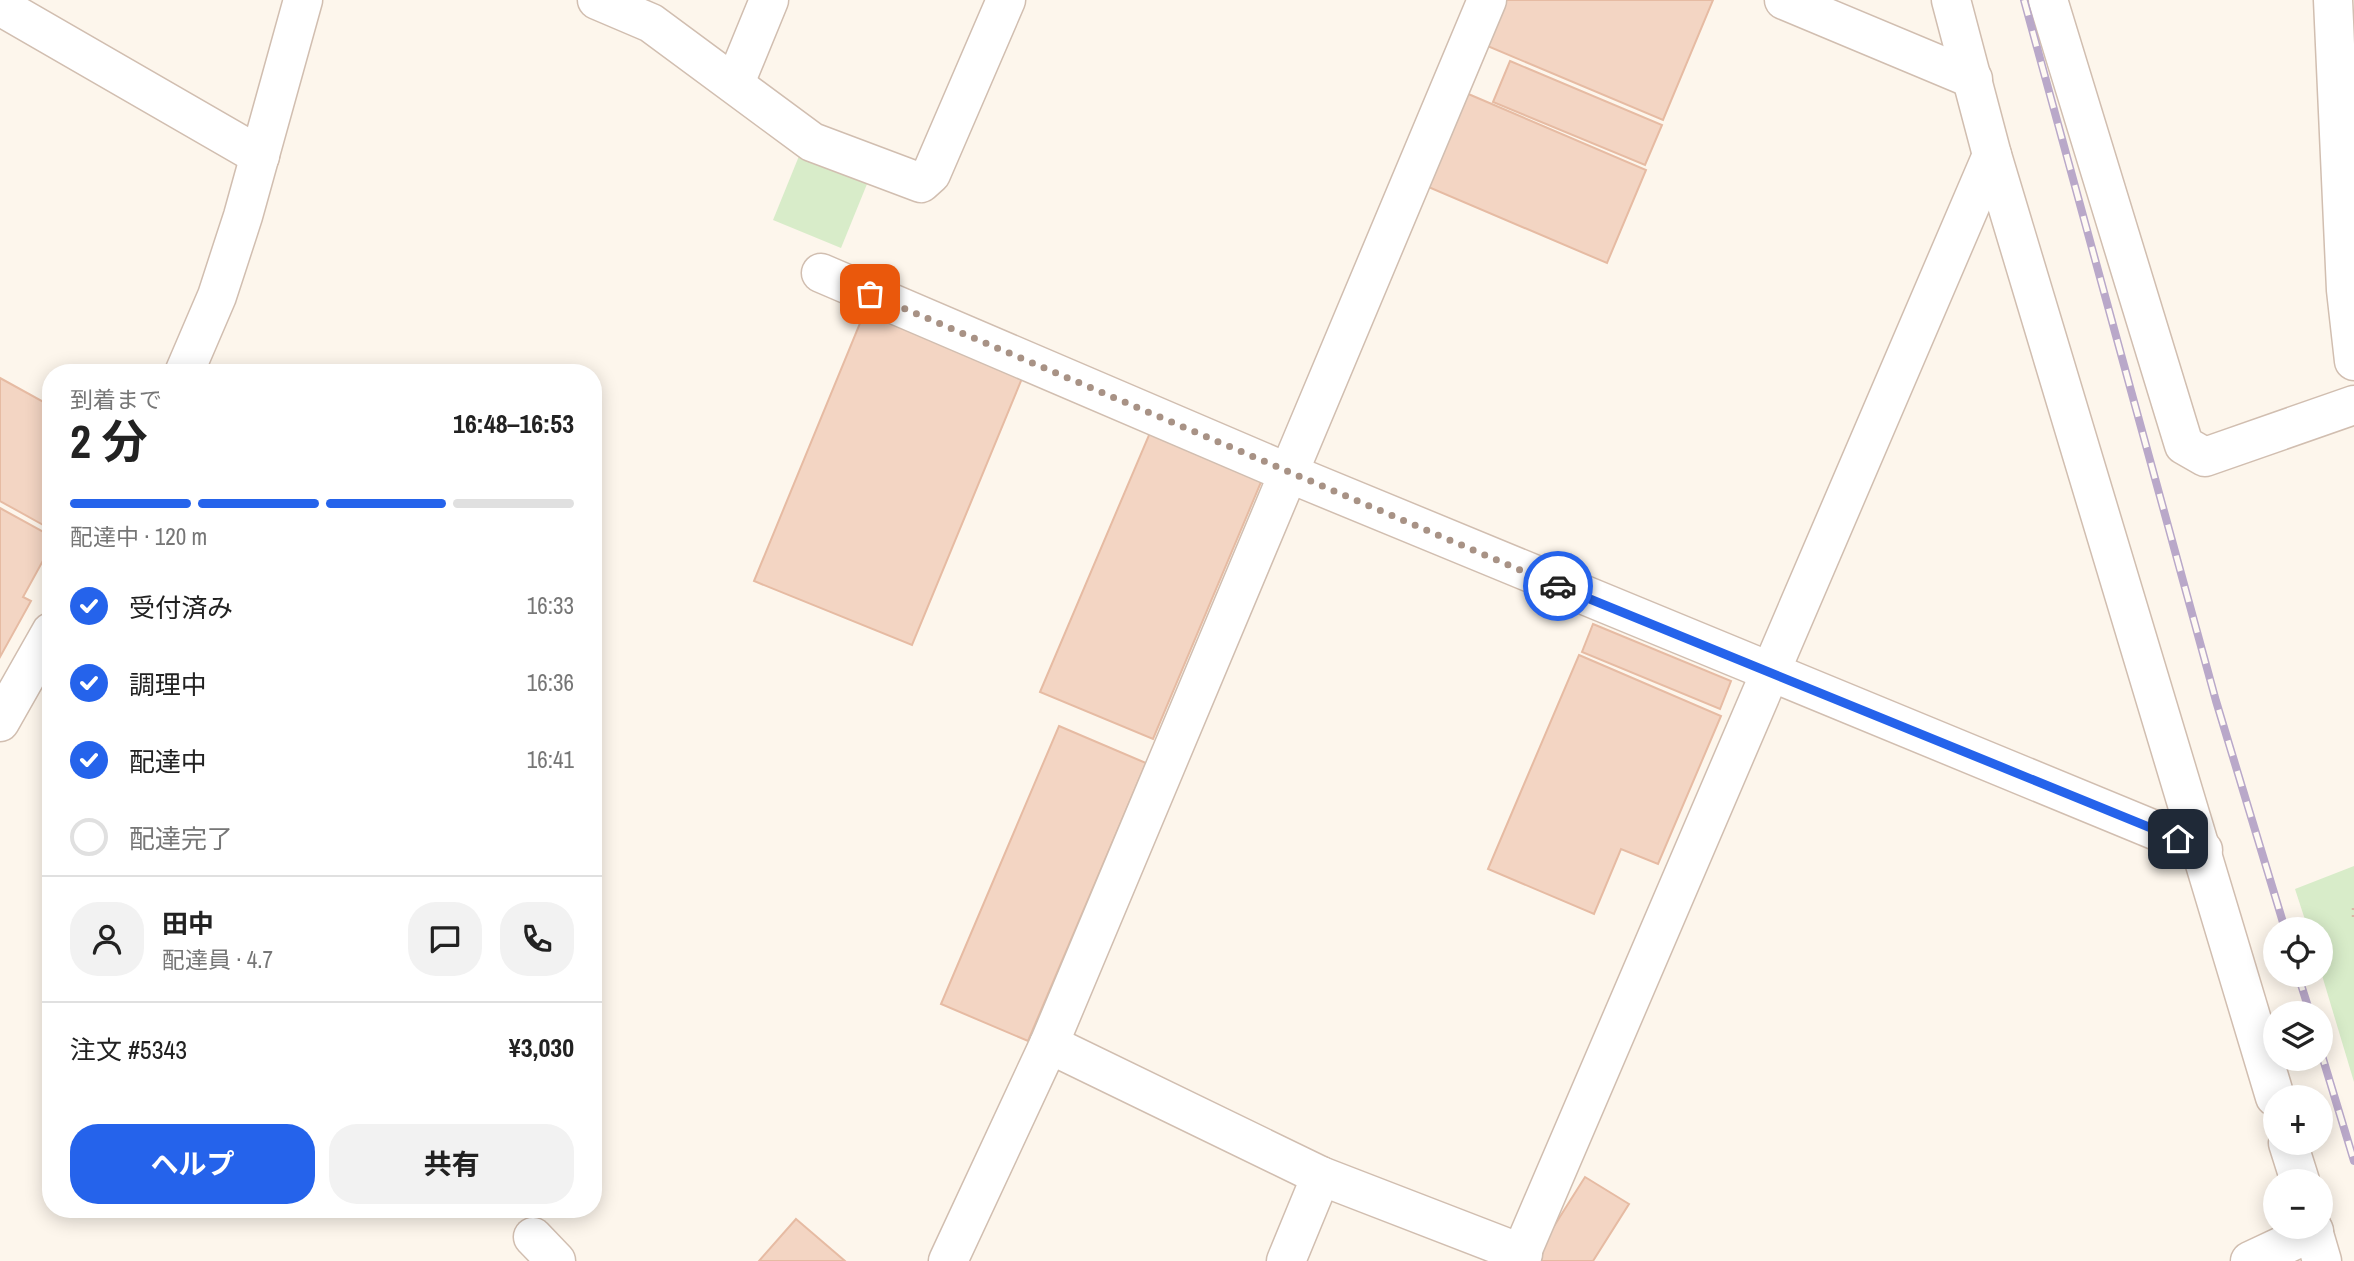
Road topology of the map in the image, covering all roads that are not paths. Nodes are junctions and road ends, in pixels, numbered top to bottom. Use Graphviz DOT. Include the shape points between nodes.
graph roads {
  1 [pos="303,0"];
  2 [pos="597,0"];
  3 [pos="769,0"];
  4 [pos="1006,0"];
  5 [pos="1487,0"];
  6 [pos="1784,0"];
  7 [pos="1951,0"];
  8 [pos="2048,0"];
  9 [pos="2333,0"];
  10 [pos="0,6"];
  11 [pos="1973,79"];
  12 [pos="735,83"];
  13 [pos="1992,155"];
  14 [pos="260,156"];
  15 [pos="821,273"];
  16 [pos="2354,361"];
  17 [pos="188,364"];
  18 [pos="2354,405"];
  19 [pos="1286,472"];
  20 [pos="42,648"];
  21 [pos="1770,674"];
  22 [pos="0,722"];
  23 [pos="2203,849"];
  24 [pos="1049,1044"];
  25 [pos="2272,1085"];
  26 [pos="1321,1176"];
  27 [pos="2316,1240"];
  28 [pos="1520,1257"];
  29 [pos="948,1261"];
  30 [pos="1286,1261"];
  31 [pos="2250,1261"];
  1 -- 14 [label="street"];
  2 -- 12 [label="street" via="651,23"];
  3 -- 12 [label="street"];
  4 -- 12 [label="street" via="931,174 921,183 812,142"];
  5 -- 19 [label="street"];
  6 -- 11 [label="street"];
  7 -- 11 [label="street"];
  8 -- 18 [label="street" via="2184,445 2205,457"];
  9 -- 16 [label="street" via="2346,290"];
  10 -- 14 [label="street"];
  11 -- 13 [label="street"];
  13 -- 21 [label="street"];
  13 -- 23 [label="street"];
  14 -- 17 [label="street" via="217,296"];
  15 -- 19 [label="street"];
  19 -- 21 [label="street"];
  19 -- 24 [label="street"];
  20 -- 22 [label="street"];
  21 -- 23 [label="street"];
  21 -- 28 [label="street"];
  23 -- 25 [label="street"];
  24 -- 26 [label="street"];
  24 -- 29 [label="street"];
  26 -- 28 [label="street"];
  26 -- 30 [label="street"];
  27 -- 31 [label="street"];
}
